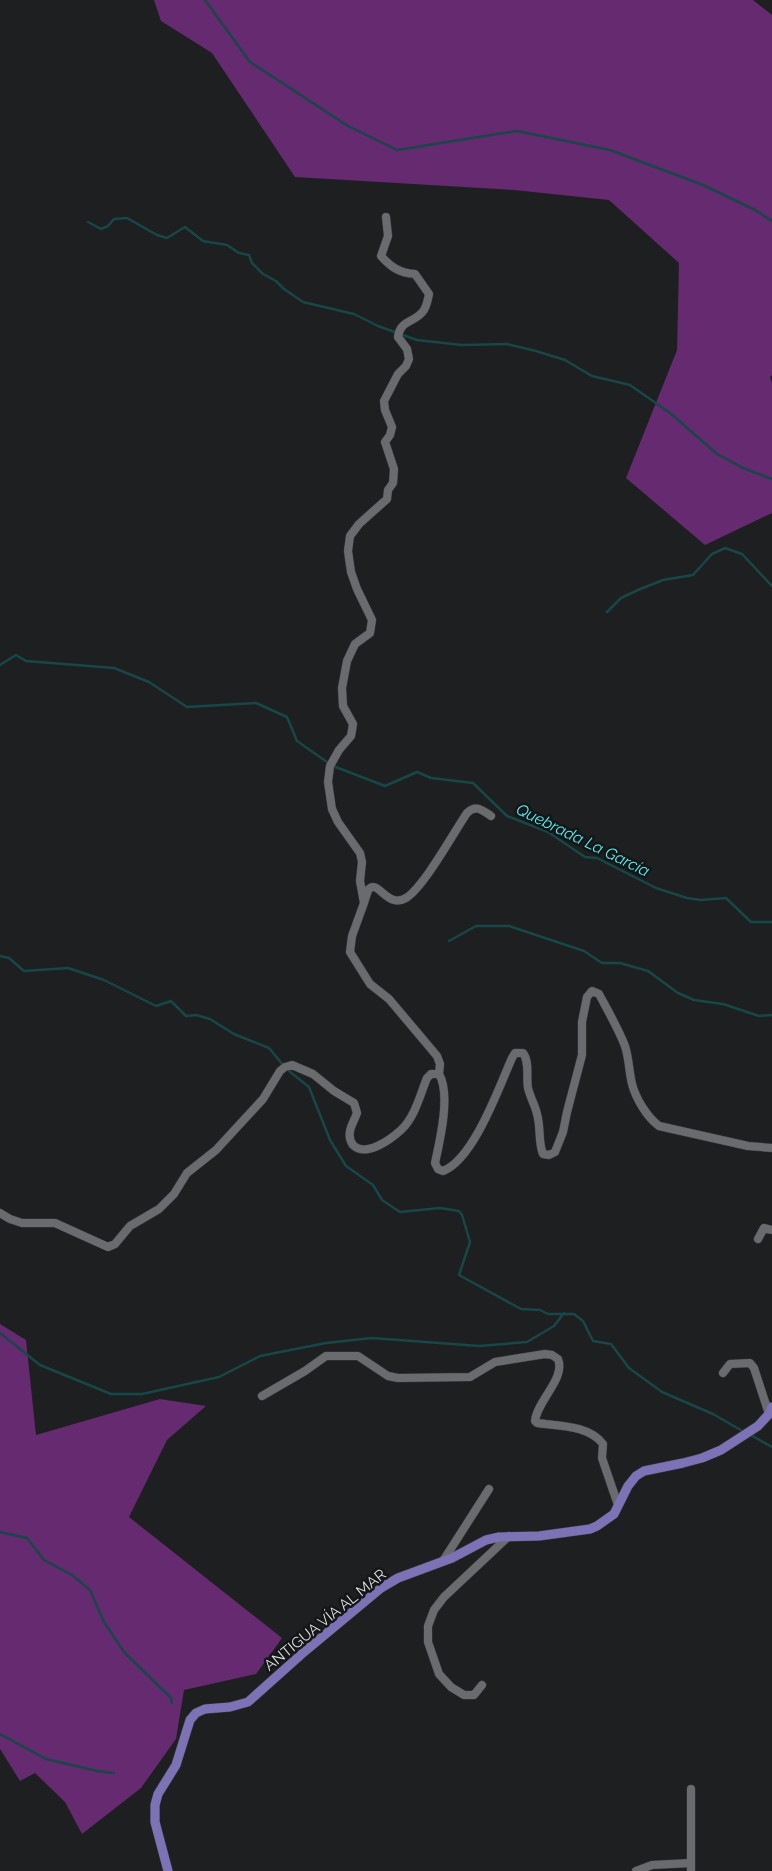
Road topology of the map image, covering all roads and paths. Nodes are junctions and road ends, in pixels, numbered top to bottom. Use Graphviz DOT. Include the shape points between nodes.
graph roads {
  1 [pos="386,217"];
  2 [pos="491,816"];
  3 [pos="364,904"];
  4 [pos="440,1074"];
  5 [pos="772,1148"];
  6 [pos="0,1213"];
  7 [pos="772,1230"];
  8 [pos="758,1239"];
  9 [pos="724,1373"];
  10 [pos="262,1396"];
  11 [pos="770,1411"];
  12 [pos="489,1489"];
  13 [pos="618,1506"];
  14 [pos="509,1536"];
  15 [pos="443,1561"];
  16 [pos="482,1685"];
  17 [pos="691,1789"];
  18 [pos="691,1867"];
  19 [pos="168,1871"];
  20 [pos="636,1871"];
  1 -- 3 [label="street" via="388,236 381,256 396,270 415,274 429,294 424,310 404,324 398,333 409,359 384,400 392,427 385,442 394,469 393,483 387,499 350,536 348,551 356,589 372,620 370,634 355,644 347,661 342,688 343,706 353,724 351,736 330,766 328,782 332,809 360,853 360,886"];
  2 -- 3 [label="street" via="478,807 472,808 409,896 395,902 373,887"];
  3 -- 4 [label="street" via="352,936 350,952 370,984 389,999 437,1056"];
  4 -- 5 [label="street" via="444,1110 435,1163 438,1169 448,1169 470,1146 512,1058 519,1052 526,1058 528,1087 541,1132 540,1147 543,1154 555,1152 582,1055 582,1022 586,997 592,991 599,994 618,1029 626,1049 633,1087 648,1117 659,1126 748,1146"];
  4 -- 6 [label="street" via="431,1074 427,1078 411,1118 402,1129 389,1140 365,1150 354,1147 349,1139 358,1113 354,1104 313,1074 292,1065 285,1067 263,1099 216,1150 187,1172 181,1185 166,1202 130,1226 116,1244 108,1247 55,1223 22,1223"];
  7 -- 8 [label="street" via="764,1228"];
  9 -- 11 [label="street" via="730,1364 750,1363"];
  10 -- 13 [label="street" via="326,1356 358,1356 388,1376 398,1378 470,1377 495,1362 552,1355 558,1359 560,1372 535,1421 591,1432 599,1437 603,1444 602,1458"];
  11 -- 13 [label="main road, ANTIGUA VÍA AL MAR" via="738,1440 702,1458 644,1471 628,1486"];
  12 -- 15 [label="street"];
  13 -- 14 [label="main road, ANTIGUA VÍA AL MAR" via="614,1514 598,1526 583,1532"];
  14 -- 15 [label="main road, ANTIGUA VÍA AL MAR" via="486,1540"];
  14 -- 16 [label="street" via="444,1597 428,1626 428,1642 440,1674 464,1695 474,1694"];
  15 -- 19 [label="main road, ANTIGUA VÍA AL MAR" via="413,1571 381,1588 286,1666 248,1702 196,1713 190,1720 176,1765 155,1805 155,1822"];
  17 -- 18 [label="street"];
  18 -- 20 [label="street" via="652,1865"];
}
